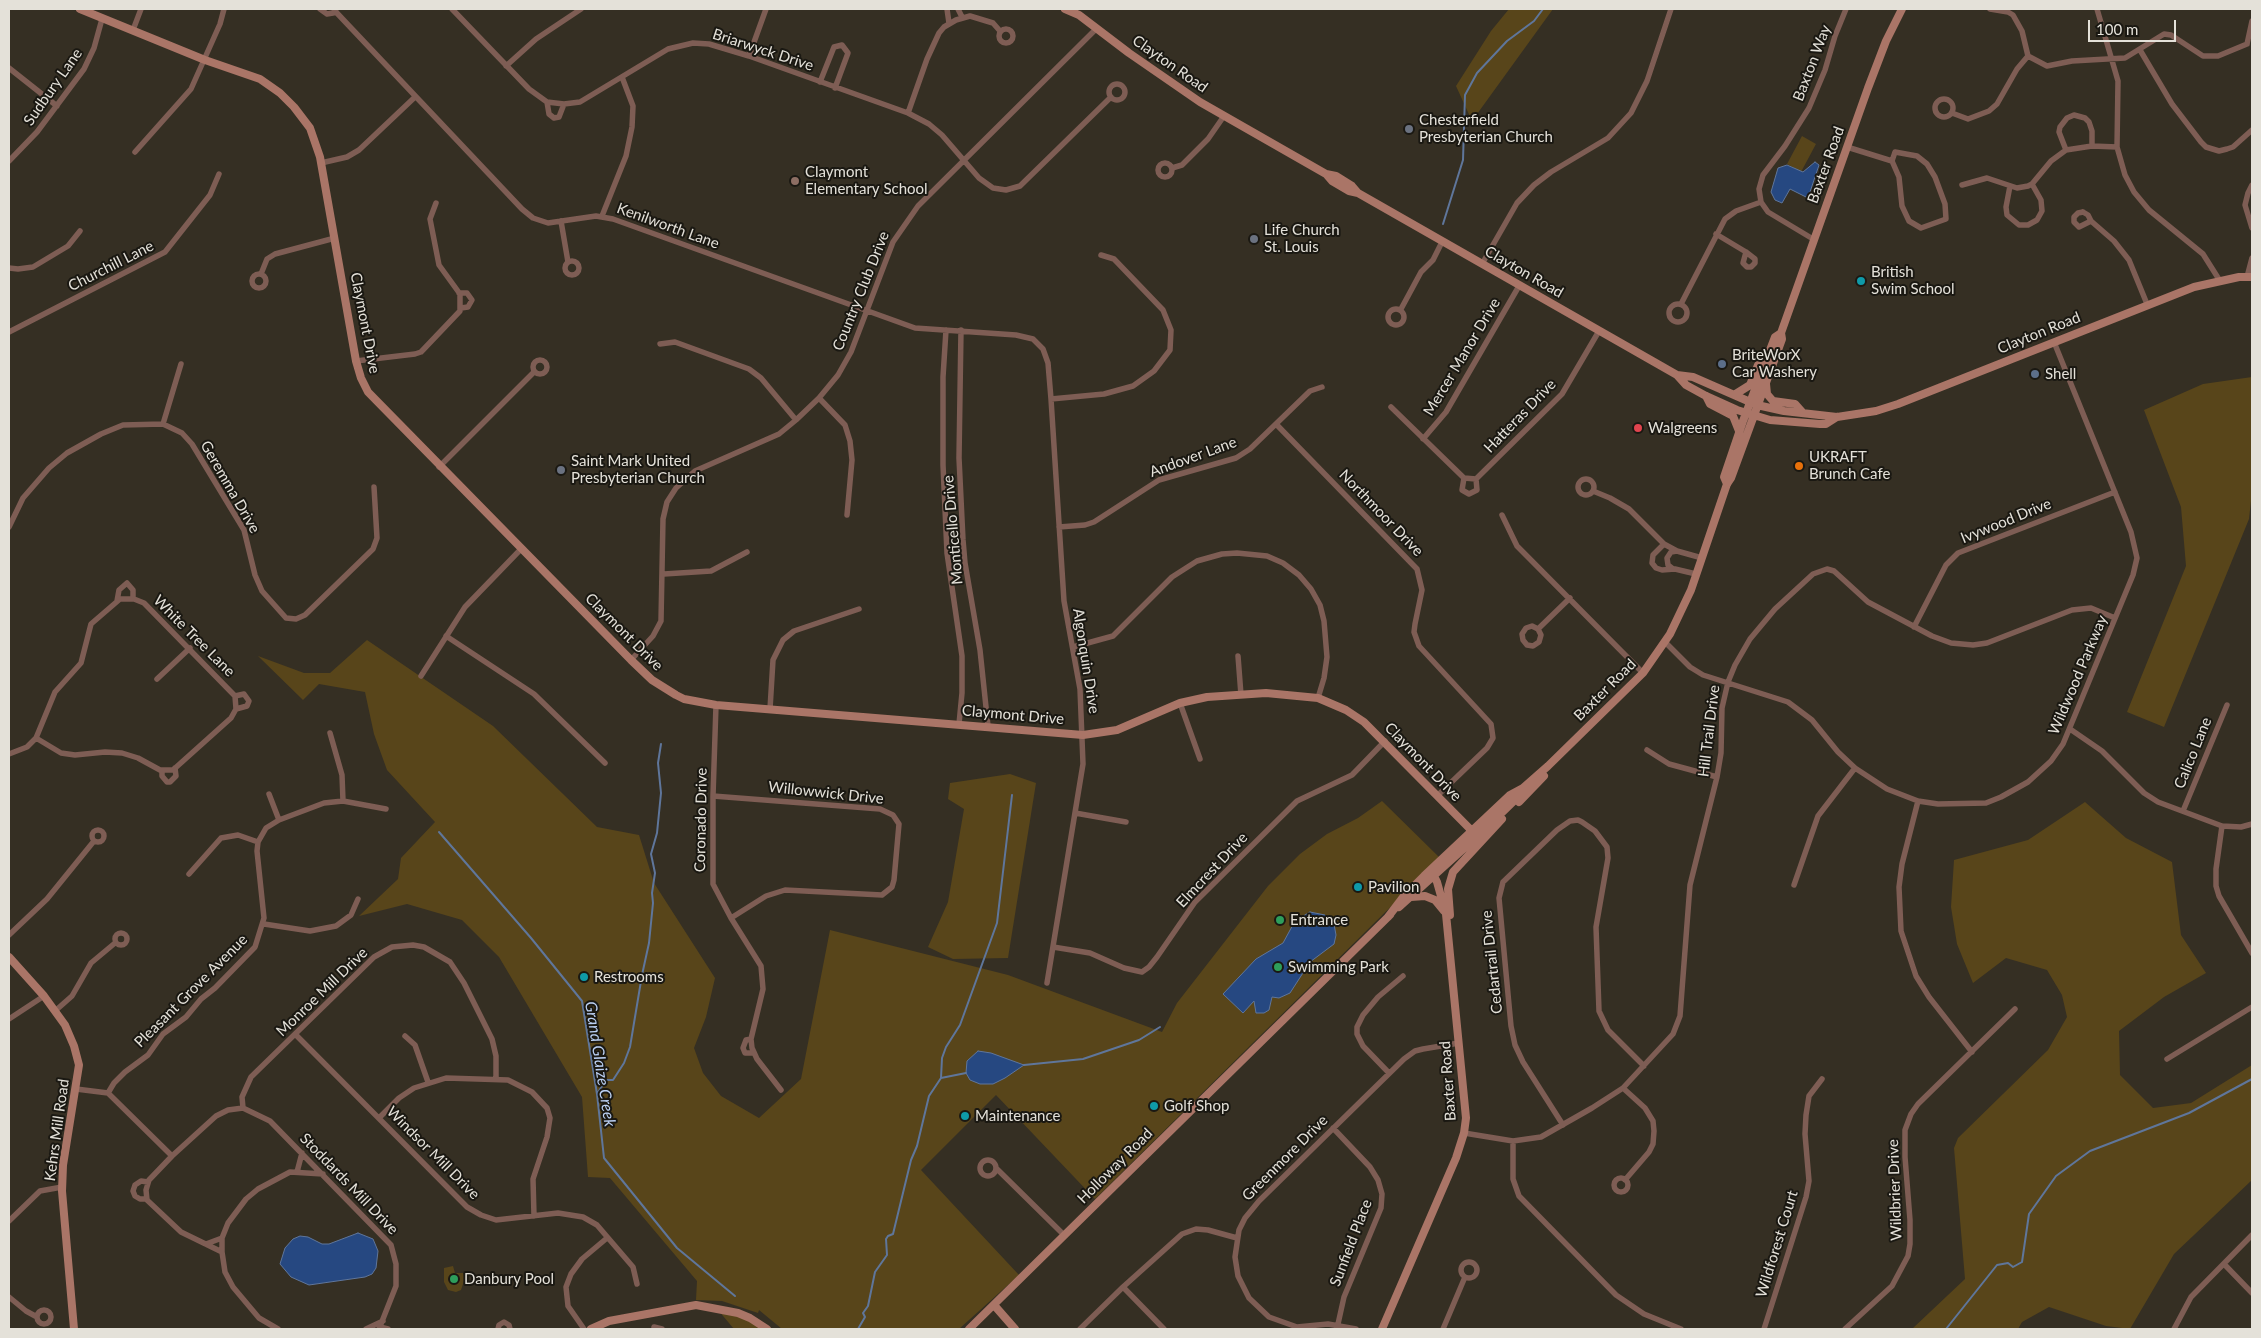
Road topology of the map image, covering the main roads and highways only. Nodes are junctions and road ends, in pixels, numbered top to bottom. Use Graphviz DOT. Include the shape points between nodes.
graph roads {
  1 [pos="80,9"];
  2 [pos="1065,9"];
  3 [pos="1902,9"];
  4 [pos="1078,12"];
  5 [pos="2250,277"];
  6 [pos="1780,333"];
  7 [pos="1766,360"];
  8 [pos="1676,375"];
  9 [pos="1766,381"];
  10 [pos="1734,395"];
  11 [pos="1706,396"];
  12 [pos="1754,404"];
  13 [pos="1750,413"];
  14 [pos="1803,413"];
  15 [pos="1837,417"];
  16 [pos="1739,431"];
  17 [pos="1727,484"];
  18 [pos="1548,766"];
  19 [pos="1475,834"];
  20 [pos="1432,873"];
  21 [pos="1411,897"];
  22 [pos="1446,914"];
  23 [pos="1388,917"];
  24 [pos="1450,957"];
  25 [pos="9,958"];
  26 [pos="994,1305"];
  27 [pos="973,1328"];
  28 [pos="74,1329"];
  29 [pos="590,1329"];
  30 [pos="767,1329"];
  31 [pos="1016,1329"];
  32 [pos="1382,1329"];
  1 -- 19 [label="main road, Claymont Drive" via="248,74 280,93 294,107 310,128 321,163 356,361 371,397 631,660 652,680 676,695 716,705 1083,735 1117,730 1180,703 1208,697 1280,693 1318,698 1364,722"];
  2 -- 4 [label="main road, Clayton Road"];
  3 -- 6 [label="main road, Baxter Road" via="1886,41"];
  4 -- 8 [label="main road, Clayton Road" via="1171,83 1224,116 1326,174 1349,191 1358,193"];
  5 -- 15 [label="main road, Clayton Road" via="2194,287 1898,404"];
  6 -- 7 [label="main road, Baxter Road" via="1775,337"];
  6 -- 9 [label="main road, Baxter Road" via="1782,339"];
  7 -- 10 [label="main road" via="1758,365 1750,385"];
  7 -- 12 [label="main road, Baxter Road"];
  8 -- 10 [label="main road, Clayton Road" via="1693,377"];
  8 -- 11 [label="main road, Clayton Road" via="1686,386"];
  9 -- 12 [label="main road, Baxter Road"];
  9 -- 14 [label="main road" via="1768,394 1773,400 1794,404"];
  10 -- 12 [label="main road, Clayton Road"];
  11 -- 13 [label="main road, Clayton Road"];
  11 -- 16 [label="main road" via="1710,404 1733,416"];
  12 -- 13 [label="main road, Baxter Road"];
  12 -- 14 [label="main road, Clayton Road"];
  13 -- 15 [label="main road, Clayton Road" via="1770,420 1799,423 1826,424"];
  13 -- 16 [label="main road, Baxter Road"];
  13 -- 17 [label="main road, Baxter Road"];
  14 -- 15 [label="main road, Clayton Road"];
  16 -- 17 [label="main road, Baxter Road" via="1724,477"];
  17 -- 18 [label="main road, Baxter Road" via="1682,610 1665,642 1643,673"];
  18 -- 19 [label="main road, Baxter Road"];
  18 -- 24 [label="main road" via="1548,771 1453,872 1448,889"];
  19 -- 20 [label="main road, Baxter Road"];
  20 -- 21 [label="main road, Holloway Road"];
  20 -- 22 [label="main road, Baxter Road"];
  20 -- 23 [label="main road, Holloway Road" via="1404,896"];
  21 -- 22 [label="main road" via="1424,896 1434,900"];
  21 -- 23 [label="main road, Holloway Road"];
  22 -- 24 [label="main road, Baxter Road"];
  23 -- 26 [label="main road, Holloway Road"];
  24 -- 32 [label="main road, Baxter Road" via="1466,1106 1464,1133"];
  25 -- 28 [label="main road, Kehrs Mill Road" via="44,996 68,1030 79,1065 62,1187"];
  26 -- 27 [label="main road, Holloway Road"];
  26 -- 31 [label="main road"];
  29 -- 30 [label="main road" via="623,1317 696,1306 738,1313"];
}
